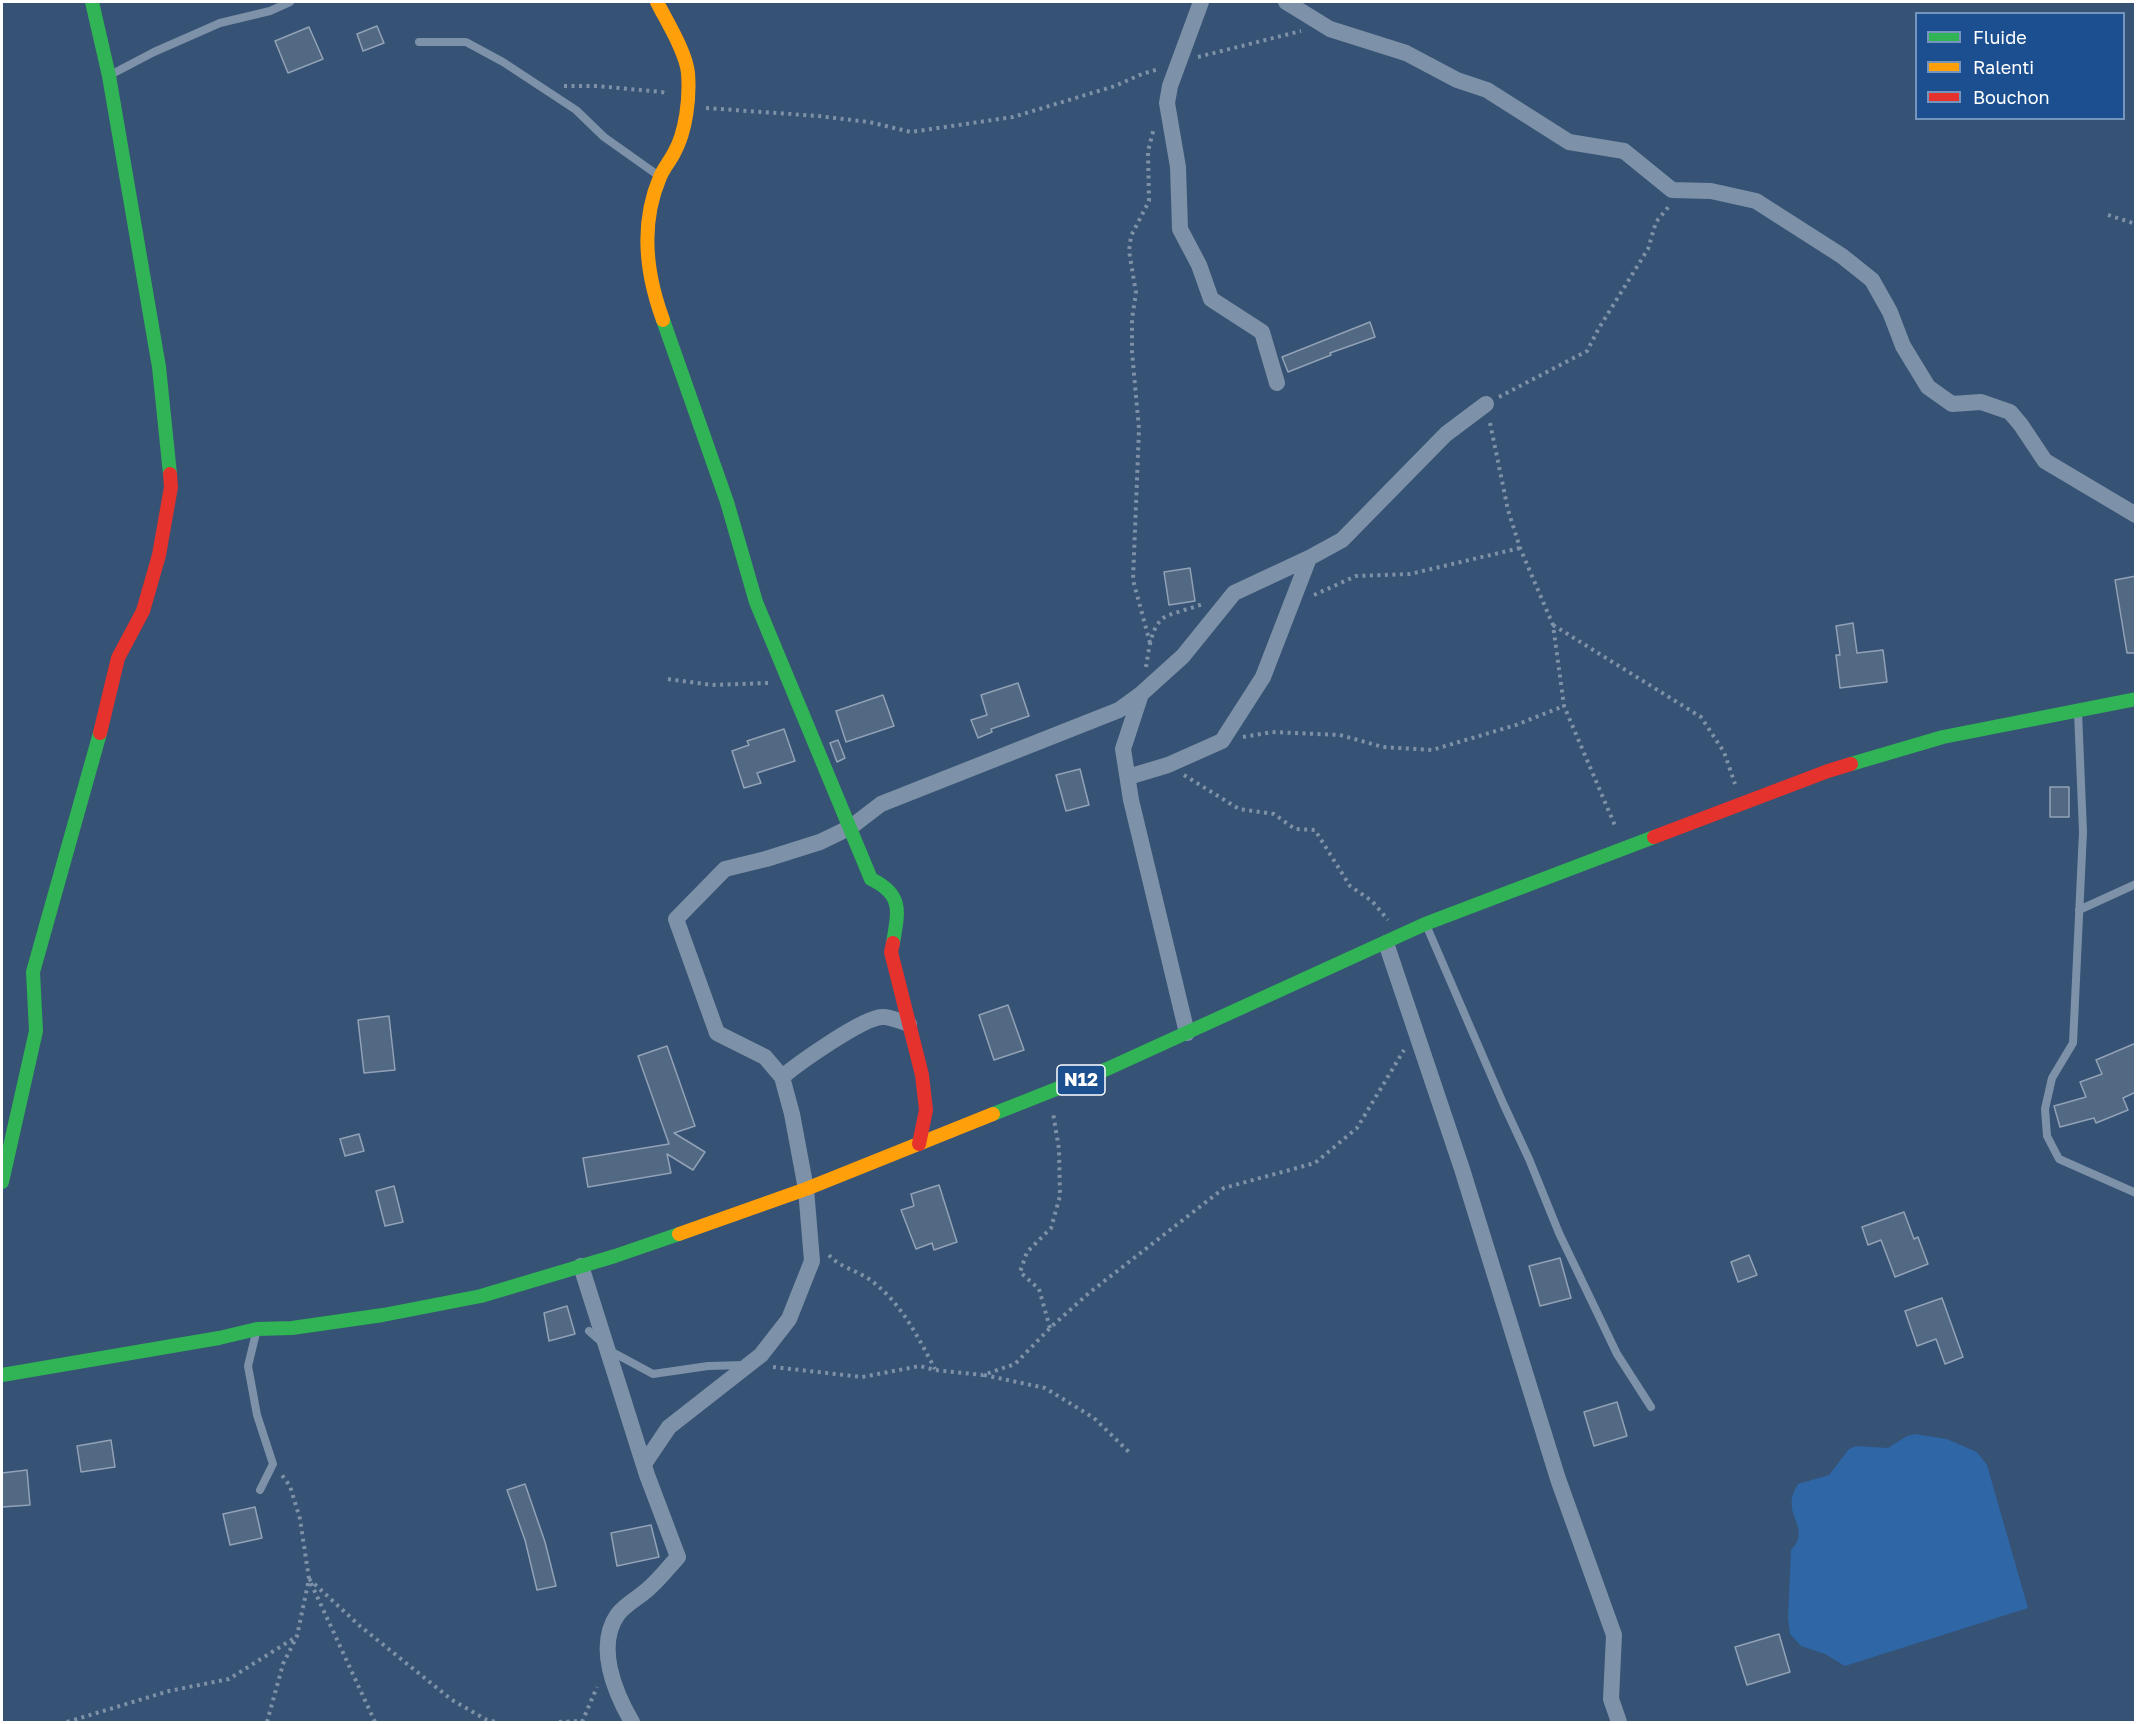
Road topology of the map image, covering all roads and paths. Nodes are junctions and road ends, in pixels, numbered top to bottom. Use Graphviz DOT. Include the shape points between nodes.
graph roads {
  1 [pos="92,2"];
  2 [pos="290,2"];
  3 [pos="657,2"];
  4 [pos="1201,2"];
  5 [pos="1286,2"];
  6 [pos="1323,25"];
  7 [pos="419,42"];
  8 [pos="1179,63"];
  9 [pos="109,76"];
  10 [pos="540,86"];
  11 [pos="1167,103"];
  12 [pos="686,107"];
  13 [pos="660,177"];
  14 [pos="1682,190"];
  15 [pos="2108,215"];
  16 [pos="2136,224"];
  17 [pos="1277,383"];
  18 [pos="1486,404"];
  19 [pos="2136,515"];
  20 [pos="1520,548"];
  21 [pos="1309,558"];
  22 [pos="1234,593"];
  23 [pos="1291,605"];
  24 [pos="1553,625"];
  25 [pos="1150,643"];
  26 [pos="668,679"];
  27 [pos="789,683"];
  28 [pos="1141,694"];
  29 [pos="2136,699"];
  30 [pos="1564,706"];
  31 [pos="2078,711"];
  32 [pos="1222,741"];
  33 [pos="1168,765"];
  34 [pos="1128,777"];
  35 [pos="1742,803"];
  36 [pos="851,827"];
  37 [pos="1624,848"];
  38 [pos="2136,884"];
  39 [pos="2079,910"];
  40 [pos="1425,924"];
  41 [pos="1401,935"];
  42 [pos="1386,943"];
  43 [pos="909,1024"];
  44 [pos="1415,1031"];
  45 [pos="1187,1033"];
  46 [pos="782,1077"];
  47 [pos="1050,1092"];
  48 [pos="919,1144"];
  49 [pos="2,1182"];
  50 [pos="806,1190"];
  51 [pos="2136,1193"];
  52 [pos="810,1234"];
  53 [pos="581,1266"];
  54 [pos="1050,1328"];
  55 [pos="256,1329"];
  56 [pos="588,1331"];
  57 [pos="606,1346"];
  58 [pos="747,1365"];
  59 [pos="935,1370"];
  60 [pos="2,1375"];
  61 [pos="983,1375"];
  62 [pos="1651,1407"];
  63 [pos="1130,1453"];
  64 [pos="273,1464"];
  65 [pos="644,1464"];
  66 [pos="260,1490"];
  67 [pos="309,1579"];
  68 [pos="297,1636"];
  69 [pos="608,1663"];
  70 [pos="68,1722"];
  71 [pos="267,1722"];
  72 [pos="375,1722"];
  73 [pos="496,1722"];
  74 [pos="559,1722"];
  75 [pos="582,1722"];
  76 [pos="632,1722"];
  77 [pos="1619,1722"];
  1 -- 9 [label="street"];
  2 -- 9 [label="lane" via="220,23"];
  3 -- 12 [label="street" via="686,60"];
  4 -- 8 [label="street"];
  5 -- 6 [label="street"];
  6 -- 8 [label="path"];
  6 -- 14 [label="street" via="1406,53 1456,80 1487,90 1569,142 1624,151 1672,190"];
  7 -- 10 [label="lane" via="466,42"];
  8 -- 11 [label="street"];
  8 -- 12 [label="path" via="1013,117 911,132 818,116"];
  9 -- 49 [label="street" via="159,367 171,487 159,555 143,611 118,658 33,972 36,1031"];
  10 -- 12 [label="path" via="662,92"];
  10 -- 13 [label="lane"];
  11 -- 17 [label="street" via="1178,167 1180,229 1211,299 1262,332"];
  11 -- 25 [label="path" via="1152,131 1148,151 1149,201 1131,236 1129,251 1136,294 1132,352 1139,429 1133,580"];
  12 -- 13 [label="street" via="685,128"];
  13 -- 27 [label="street" via="647,225 648,266 658,307 727,502 756,602"];
  14 -- 18 [label="path" via="1656,222 1648,249 1587,351"];
  14 -- 19 [label="street" via="1711,191 1756,201 1842,256 1872,280 1903,346 1928,387 1953,404 1981,402 2010,412 2045,461"];
  15 -- 16 [label="path"];
  18 -- 20 [label="path"];
  18 -- 21 [label="street" via="1446,434 1342,540"];
  20 -- 23 [label="path" via="1410,574 1356,576"];
  20 -- 24 [label="path"];
  21 -- 22 [label="street"];
  21 -- 23 [label="street"];
  22 -- 25 [label="path" via="1167,615 1159,621"];
  22 -- 28 [label="street" via="1183,656"];
  23 -- 32 [label="street" via="1263,677"];
  24 -- 30 [label="path"];
  24 -- 35 [label="path" via="1701,717 1724,752"];
  25 -- 28 [label="path"];
  26 -- 27 [label="path" via="712,685"];
  27 -- 36 [label="street"];
  28 -- 34 [label="street" via="1123,749"];
  28 -- 36 [label="street" via="1119,710 881,804"];
  29 -- 31 [label="street, N12"];
  30 -- 32 [label="path" via="1432,750 1383,747 1341,735 1272,732"];
  30 -- 37 [label="path"];
  31 -- 35 [label="street, N12" via="1943,737 1828,771"];
  31 -- 39 [label="lane" via="2083,832"];
  32 -- 33 [label="street"];
  33 -- 34 [label="street"];
  33 -- 41 [label="path" via="1239,808 1274,814 1295,829 1315,830 1350,886 1372,901"];
  34 -- 45 [label="street"];
  35 -- 37 [label="street, N12"];
  36 -- 43 [label="street" via="871,879 895,898 898,910 891,952"];
  36 -- 46 [label="street" via="820,842 725,869 676,919 717,1033 765,1057"];
  37 -- 40 [label="street, N12"];
  38 -- 39 [label="lane"];
  39 -- 51 [label="lane" via="2073,1042 2052,1078 2045,1109 2047,1136 2059,1159"];
  40 -- 41 [label="street, N12"];
  40 -- 62 [label="lane" via="1559,1233 1617,1354"];
  41 -- 42 [label="street, N12"];
  42 -- 44 [label="street"];
  42 -- 45 [label="street, N12"];
  43 -- 46 [label="street" via="884,1017 869,1020"];
  43 -- 48 [label="street" via="926,1110"];
  44 -- 54 [label="path" via="1356,1128 1316,1163 1224,1188"];
  44 -- 77 [label="street" via="1558,1479 1614,1635 1611,1699"];
  45 -- 47 [label="street, N12"];
  46 -- 50 [label="street"];
  47 -- 48 [label="street, N12"];
  47 -- 54 [label="path" via="1059,1149 1060,1196 1052,1228 1027,1252 1020,1272 1039,1289"];
  48 -- 50 [label="street, N12"];
  50 -- 52 [label="street"];
  50 -- 53 [label="street, N12"];
  52 -- 58 [label="street" via="812,1261 789,1318 761,1354"];
  52 -- 59 [label="path" via="834,1261 868,1278 895,1301"];
  53 -- 55 [label="street, N12" via="481,1296 383,1315"];
  53 -- 57 [label="street"];
  54 -- 61 [label="path" via="1016,1364"];
  55 -- 60 [label="street, N12"];
  55 -- 64 [label="lane" via="248,1366 257,1415"];
  56 -- 57 [label="lane"];
  57 -- 58 [label="lane" via="653,1374"];
  57 -- 65 [label="street"];
  58 -- 59 [label="path" via="862,1377 920,1366"];
  58 -- 65 [label="street" via="669,1427"];
  59 -- 61 [label="path"];
  61 -- 63 [label="path" via="1045,1388 1094,1418"];
  64 -- 66 [label="lane"];
  64 -- 67 [label="path" via="290,1486 300,1519"];
  65 -- 69 [label="street" via="678,1557 618,1614 610,1632"];
  67 -- 68 [label="path"];
  67 -- 72 [label="path"];
  67 -- 73 [label="path" via="452,1700"];
  68 -- 70 [label="path" via="229,1679 169,1691"];
  68 -- 71 [label="path" via="283,1664"];
  69 -- 75 [label="path"];
  69 -- 76 [label="street" via="618,1698"];
  74 -- 75 [label="path"];
}
